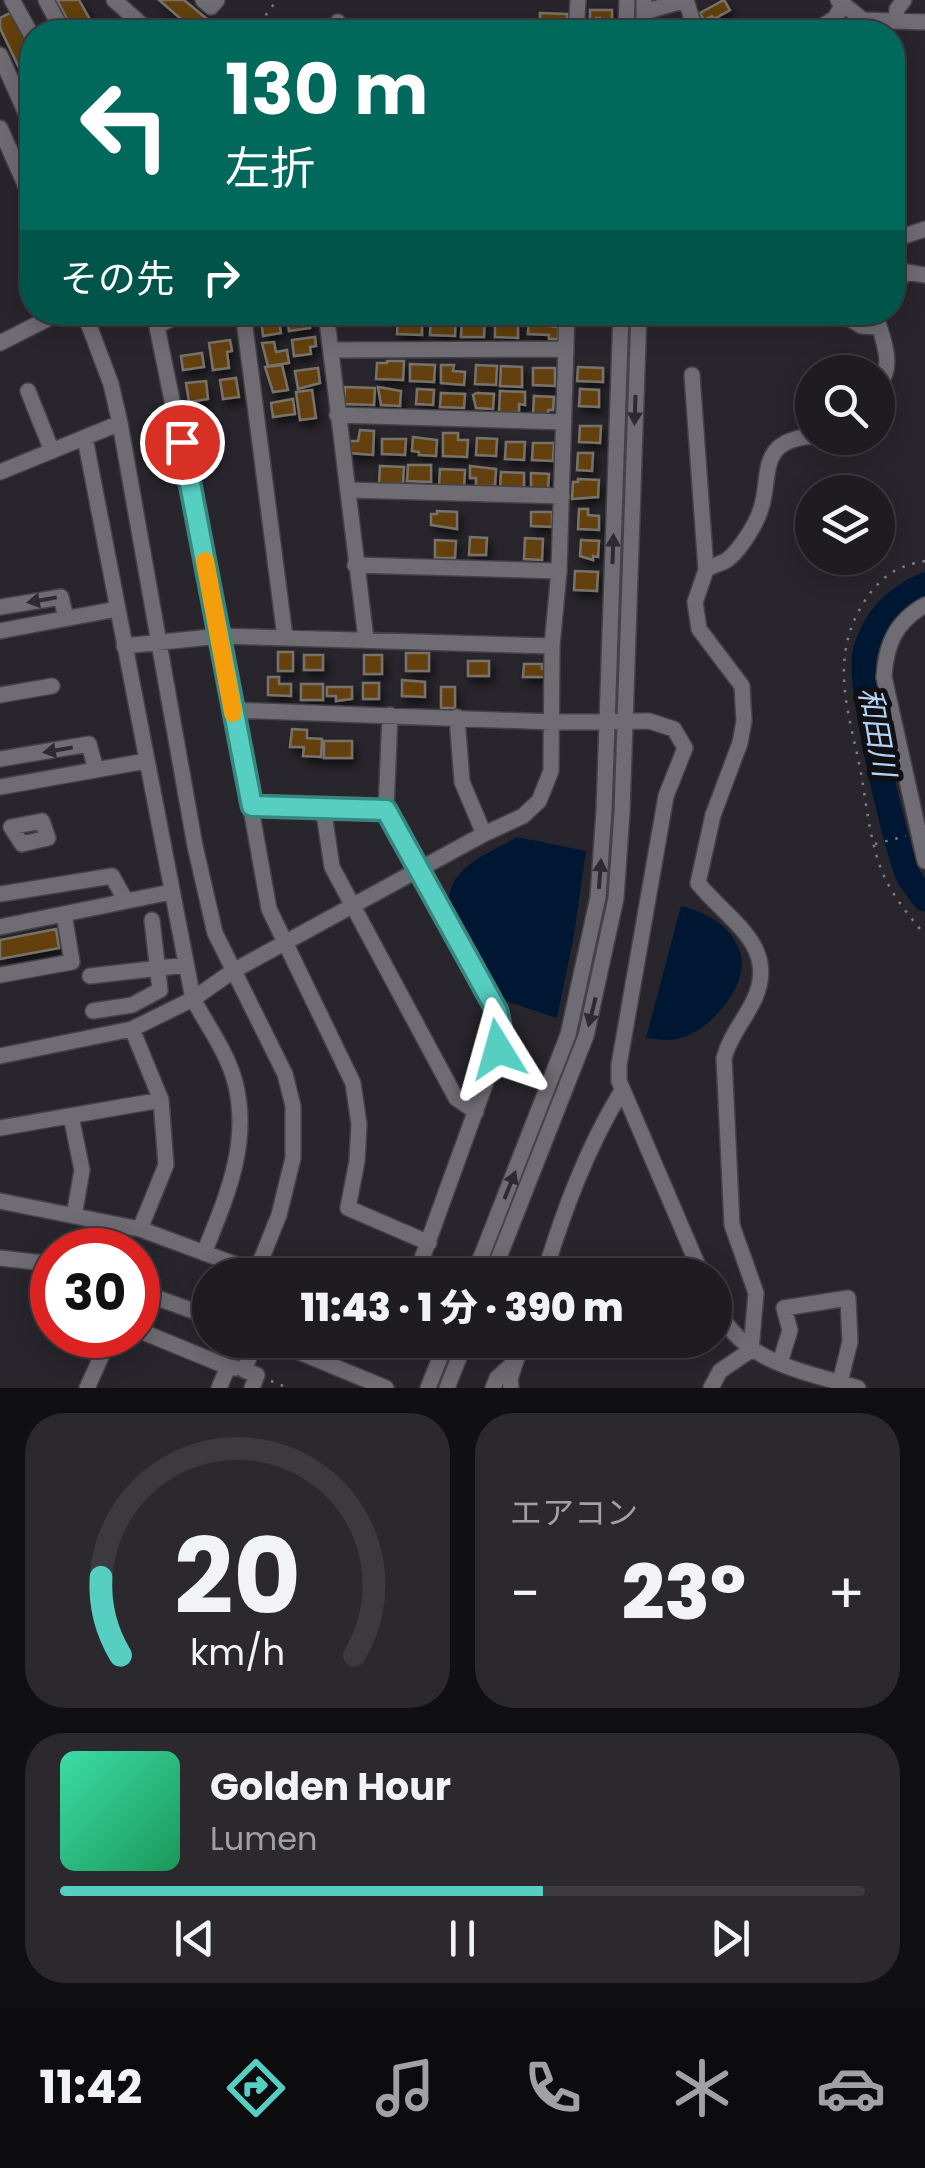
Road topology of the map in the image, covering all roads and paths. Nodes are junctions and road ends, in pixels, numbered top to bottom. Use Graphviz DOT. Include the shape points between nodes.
graph roads {
  1 [pos="114,0"];
  2 [pos="203,0"];
  3 [pos="218,0"];
  4 [pos="686,0"];
  5 [pos="840,2"];
  6 [pos="644,6"];
  7 [pos="136,20"];
  8 [pos="864,20"];
  9 [pos="0,55"];
  10 [pos="20,100"];
  11 [pos="0,128"];
  12 [pos="6,159"];
  13 [pos="20,181"];
  14 [pos="35,325"];
  15 [pos="89,325"];
  16 [pos="158,325"];
  17 [pos="245,325"];
  18 [pos="327,325"];
  19 [pos="566,325"];
  20 [pos="621,325"];
  21 [pos="638,325"];
  22 [pos="878,325"];
  23 [pos="0,342"];
  24 [pos="565,348"];
  25 [pos="330,350"];
  26 [pos="887,355"];
  27 [pos="692,375"];
  28 [pos="28,391"];
  29 [pos="337,415"];
  30 [pos="564,422"];
  31 [pos="120,423"];
  32 [pos="85,438"];
  33 [pos="795,438"];
  34 [pos="52,451"];
  35 [pos="0,472"];
  36 [pos="348,490"];
  37 [pos="562,496"];
  38 [pos="925,561"];
  39 [pos="355,565"];
  40 [pos="706,570"];
  41 [pos="559,571"];
  42 [pos="925,605"];
  43 [pos="0,607"];
  44 [pos="117,609"];
  45 [pos="66,618"];
  46 [pos="0,631"];
  47 [pos="220,636"];
  48 [pos="286,636"];
  49 [pos="366,639"];
  50 [pos="161,640"];
  51 [pos="124,646"];
  52 [pos="552,646"];
  53 [pos="52,686"];
  54 [pos="0,695"];
  55 [pos="232,710"];
  56 [pos="390,715"];
  57 [pos="457,717"];
  58 [pos="553,722"];
  59 [pos="607,722"];
  60 [pos="625,722"];
  61 [pos="0,759"];
  62 [pos="146,762"];
  63 [pos="96,770"];
  64 [pos="0,787"];
  65 [pos="252,806"];
  66 [pos="323,807"];
  67 [pos="386,810"];
  68 [pos="917,832"];
  69 [pos="484,834"];
  70 [pos="874,844"];
  71 [pos="925,860"];
  72 [pos="421,870"];
  73 [pos="170,892"];
  74 [pos="0,894"];
  75 [pos="126,901"];
  76 [pos="353,906"];
  77 [pos="64,914"];
  78 [pos="152,920"];
  79 [pos="0,927"];
  80 [pos="925,935"];
  81 [pos="284,943"];
  82 [pos="186,965"];
  83 [pos="160,970"];
  84 [pos="233,971"];
  85 [pos="0,975"];
  86 [pos="90,976"];
  87 [pos="194,999"];
  88 [pos="93,1011"];
  89 [pos="132,1029"];
  90 [pos="0,1056"];
  91 [pos="621,1092"];
  92 [pos="161,1100"];
  93 [pos="476,1112"];
  94 [pos="71,1116"];
  95 [pos="0,1128"];
  96 [pos="0,1201"];
  97 [pos="74,1216"];
  98 [pos="135,1228"];
  99 [pos="140,1228"];
  100 [pos="160,1236"];
  101 [pos="428,1244"];
  102 [pos="204,1253"];
  103 [pos="0,1258"];
  104 [pos="217,1258"];
  105 [pos="265,1258"];
  106 [pos="423,1258"];
  107 [pos="481,1258"];
  108 [pos="499,1258"];
  109 [pos="550,1258"];
  110 [pos="694,1258"];
  111 [pos="30,1261"];
  112 [pos="160,1299"];
  113 [pos="192,1310"];
  114 [pos="732,1334"];
  115 [pos="160,1339"];
  116 [pos="751,1350"];
  117 [pos="101,1358"];
  118 [pos="314,1358"];
  119 [pos="440,1358"];
  120 [pos="459,1358"];
  121 [pos="517,1360"];
  122 [pos="780,1364"];
  123 [pos="245,1375"];
  124 [pos="840,1382"];
  125 [pos="88,1388"];
  126 [pos="219,1388"];
  127 [pos="288,1388"];
  128 [pos="386,1388"];
  129 [pos="428,1388"];
  130 [pos="447,1388"];
  131 [pos="493,1388"];
  132 [pos="511,1388"];
  133 [pos="710,1388"];
  134 [pos="858,1388"];
  1 -- 7 [label="street"];
  2 -- 3 [label="street" via="211,7"];
  4 -- 6 [label="street"];
  5 -- 8 [label="street"];
  9 -- 10 [label="street"];
  11 -- 12 [label="street"];
  12 -- 13 [label="street"];
  14 -- 23 [label="street"];
  15 -- 31 [label="street"];
  16 -- 47 [label="street"];
  17 -- 48 [label="street"];
  18 -- 25 [label="street"];
  19 -- 24 [label="street"];
  59 -- 20 [label="street, one-way"];
  21 -- 60 [label="street, one-way"];
  22 -- 26 [label="street"];
  24 -- 25 [label="street"];
  24 -- 30 [label="street"];
  25 -- 29 [label="street"];
  27 -- 40 [label="street"];
  28 -- 34 [label="street"];
  29 -- 30 [label="street"];
  29 -- 36 [label="street"];
  30 -- 37 [label="street"];
  31 -- 32 [label="street"];
  31 -- 50 [label="street"];
  32 -- 34 [label="street"];
  32 -- 44 [label="street"];
  33 -- 40 [label="street" via="772,456 756,521 728,560"];
  34 -- 35 [label="street"];
  36 -- 37 [label="street"];
  36 -- 39 [label="street"];
  37 -- 41 [label="street"];
  38 -- 70 [label="path" via="886,574 857,613 845,644 843,678"];
  39 -- 41 [label="street"];
  39 -- 49 [label="street"];
  40 -- 116 [label="street" via="695,602 698,629 742,686 744,720 698,883 751,939 762,967 760,986 724,1058 732,1225 756,1293"];
  41 -- 52 [label="street"];
  42 -- 68 [label="street" via="892,635 884,677"];
  45 -- 43 [label="street, one-way" via="61,596"];
  44 -- 45 [label="street"];
  44 -- 51 [label="street"];
  45 -- 46 [label="street"];
  47 -- 48 [label="street"];
  47 -- 50 [label="street"];
  47 -- 55 [label="street"];
  48 -- 49 [label="street"];
  49 -- 52 [label="street"];
  50 -- 51 [label="street"];
  50 -- 84 [label="street" via="195,846 215,932"];
  51 -- 62 [label="street"];
  52 -- 58 [label="street"];
  53 -- 54 [label="street"];
  55 -- 56 [label="street"];
  55 -- 65 [label="street"];
  56 -- 57 [label="street"];
  56 -- 67 [label="street"];
  57 -- 58 [label="street"];
  57 -- 69 [label="street" via="462,782"];
  58 -- 59 [label="street"];
  58 -- 69 [label="street" via="551,770 539,801"];
  59 -- 60 [label="street"];
  107 -- 59 [label="street, one-way" via="568,1034 585,966 598,897"];
  60 -- 91 [label="street" via="674,728 685,748 666,796 619,1065"];
  60 -- 108 [label="street, one-way" via="616,898 586,1036"];
  63 -- 61 [label="street, one-way" via="89,744"];
  62 -- 63 [label="street"];
  62 -- 73 [label="street"];
  63 -- 64 [label="street"];
  65 -- 66 [label="street"];
  65 -- 81 [label="street" via="270,909"];
  66 -- 67 [label="street"];
  66 -- 76 [label="street" via="332,866"];
  67 -- 72 [label="street"];
  68 -- 70 [label="path"];
  68 -- 71 [label="street"];
  69 -- 72 [label="street"];
  70 -- 80 [label="path" via="884,877"];
  72 -- 76 [label="street"];
  72 -- 93 [label="street" via="499,1021 498,1049"];
  73 -- 75 [label="street"];
  73 -- 82 [label="street"];
  74 -- 75 [label="street" via="112,876"];
  75 -- 77 [label="street"];
  76 -- 81 [label="street"];
  76 -- 93 [label="street" via="456,1098"];
  77 -- 79 [label="street"];
  77 -- 85 [label="street" via="72,962"];
  78 -- 83 [label="street"];
  81 -- 84 [label="street"];
  81 -- 101 [label="street" via="352,1082 359,1124 348,1208"];
  82 -- 83 [label="street"];
  82 -- 87 [label="street"];
  83 -- 86 [label="street"];
  83 -- 88 [label="street" via="160,990 132,1005"];
  84 -- 87 [label="street"];
  84 -- 105 [label="street" via="285,1074 292,1106 293,1158"];
  87 -- 89 [label="street"];
  87 -- 102 [label="street" via="235,1079 242,1123 233,1181"];
  89 -- 90 [label="street"];
  89 -- 92 [label="street"];
  91 -- 109 [label="street" via="577,1174"];
  91 -- 110 [label="street"];
  92 -- 94 [label="street"];
  92 -- 99 [label="street" via="166,1165"];
  93 -- 101 [label="street"];
  94 -- 95 [label="street"];
  94 -- 97 [label="street" via="82,1170"];
  96 -- 97 [label="street"];
  97 -- 98 [label="street"];
  100 -- 102 [label="street"];
  101 -- 106 [label="street"];
  102 -- 104 [label="street"];
  103 -- 111 [label="street"];
  112 -- 113 [label="street"];
  114 -- 116 [label="street"];
  115 -- 123 [label="street"];
  116 -- 122 [label="street"];
  116 -- 133 [label="street" via="720,1371"];
  117 -- 125 [label="street"];
  118 -- 128 [label="street"];
  119 -- 129 [label="street"];
  120 -- 130 [label="street"];
  121 -- 131 [label="street"];
  121 -- 132 [label="street"];
  122 -- 124 [label="street"];
  122 -- 124 [label="street" via="790,1330 784,1308 848,1298 850,1342"];
  123 -- 126 [label="street"];
  123 -- 127 [label="path"];
  124 -- 134 [label="street"];
}
